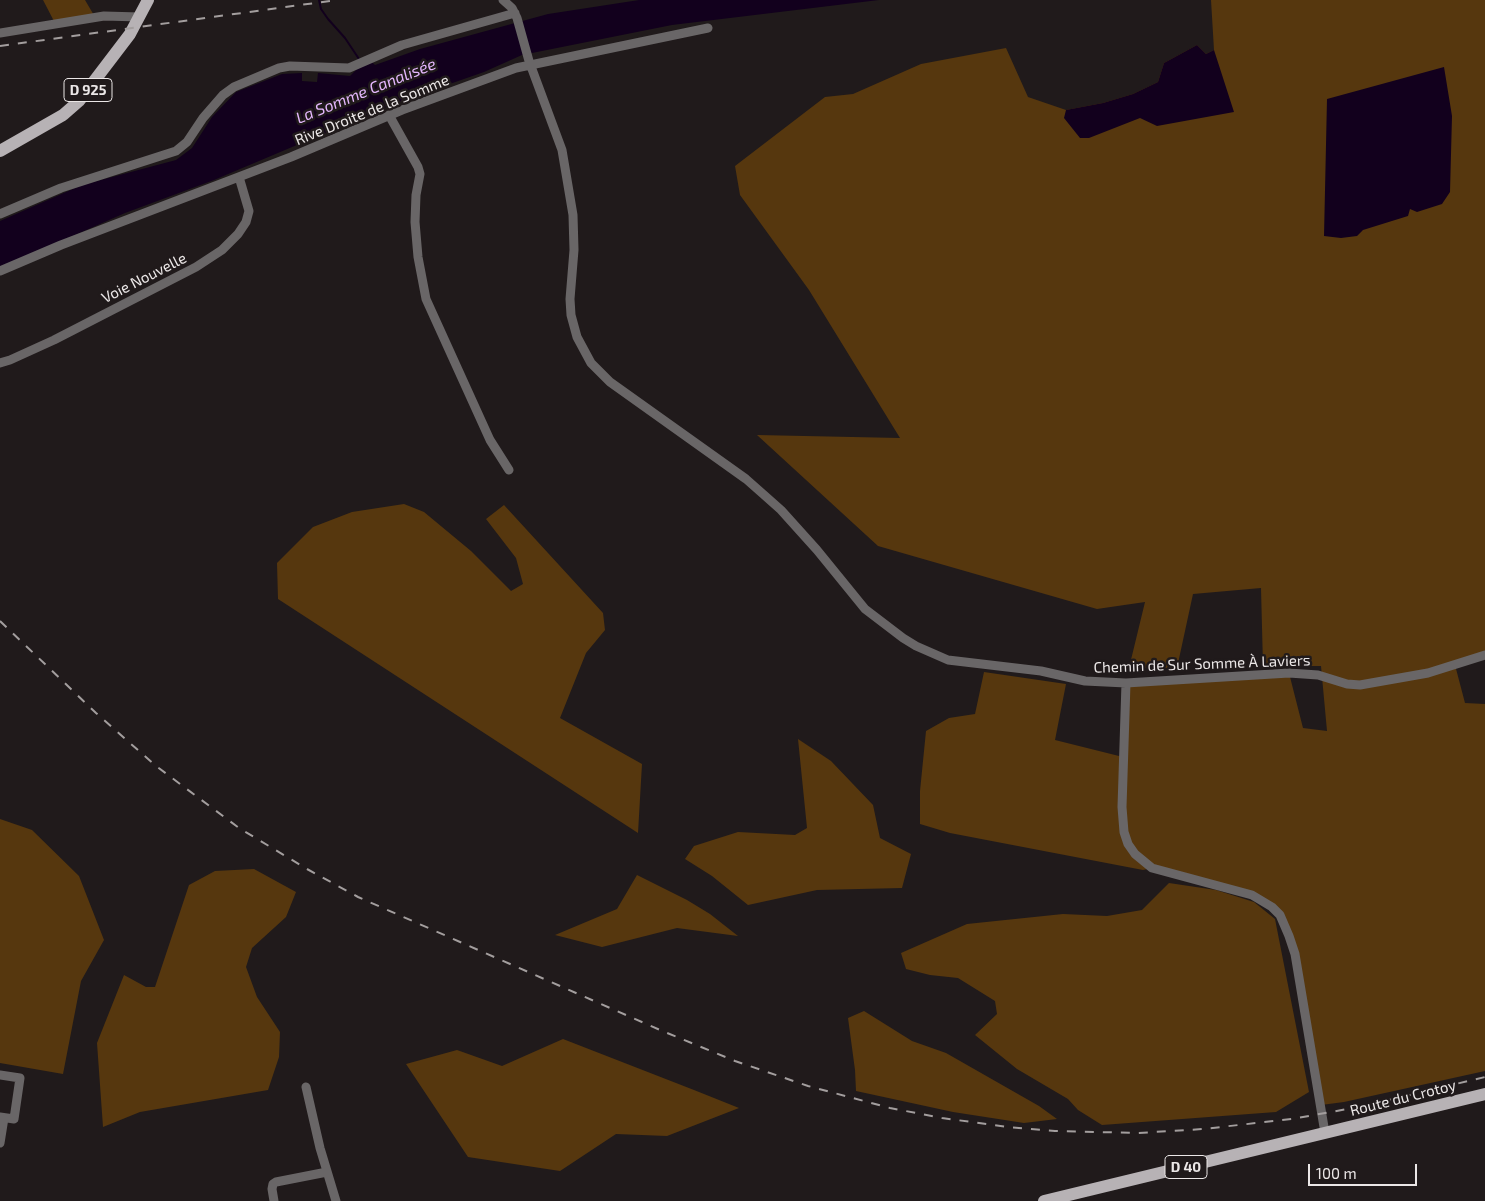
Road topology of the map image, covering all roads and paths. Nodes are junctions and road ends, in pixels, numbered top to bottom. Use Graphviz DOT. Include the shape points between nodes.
graph roads {
  1 [pos="148,0"];
  2 [pos="503,0"];
  3 [pos="516,15"];
  4 [pos="140,17"];
  5 [pos="708,28"];
  6 [pos="0,33"];
  7 [pos="529,62"];
  8 [pos="389,115"];
  9 [pos="0,151"];
  10 [pos="239,177"];
  11 [pos="0,214"];
  12 [pos="0,271"];
  13 [pos="0,363"];
  14 [pos="509,470"];
  15 [pos="1485,655"];
  16 [pos="1126,683"];
  17 [pos="0,1075"];
  18 [pos="306,1087"];
  19 [pos="1485,1094"];
  20 [pos="2,1117"];
  21 [pos="1326,1133"];
  22 [pos="0,1143"];
  23 [pos="327,1172"];
  24 [pos="274,1201"];
  25 [pos="336,1201"];
  26 [pos="1044,1201"];
  1 -- 4 [label="main road, D 925"];
  2 -- 3 [label="street"];
  3 -- 7 [label="street, Chemin de Sur Somme À Laviers"];
  3 -- 11 [label="street" via="402,45 348,68 279,68 234,87 216,101 187,142 176,151 61,188"];
  4 -- 6 [label="street" via="104,16"];
  4 -- 9 [label="main road, D 925" via="73,107"];
  5 -- 7 [label="street, Rive Droite de la Somme"];
  7 -- 8 [label="street, Rive Droite de la Somme"];
  7 -- 16 [label="street, Chemin de Sur Somme À Laviers" via="558,136 573,216 572,320 584,352 601,375 746,479 807,538 865,609 916,646 958,662 1041,671 1085,681"];
  8 -- 10 [label="street, Rive Droite de la Somme"];
  8 -- 14 [label="street" via="420,174 415,222 426,299 490,440"];
  10 -- 12 [label="street, Rive Droite de la Somme"];
  10 -- 13 [label="street, Voie Nouvelle" via="249,211 238,234 222,250 196,267 54,340"];
  15 -- 16 [label="street, Chemin de Sur Somme À Laviers" via="1428,673 1360,685 1318,675 1289,673"];
  16 -- 21 [label="street" via="1122,807 1128,844 1152,868 1252,895 1280,915 1295,954"];
  17 -- 20 [label="street" via="20,1078 14,1119"];
  18 -- 23 [label="street"];
  19 -- 21 [label="main road, Route du Crotoy / D 40"];
  20 -- 22 [label="street"];
  21 -- 26 [label="main road, D 40"];
  23 -- 24 [label="street" via="276,1182 272,1189"];
  23 -- 25 [label="street"];
}
